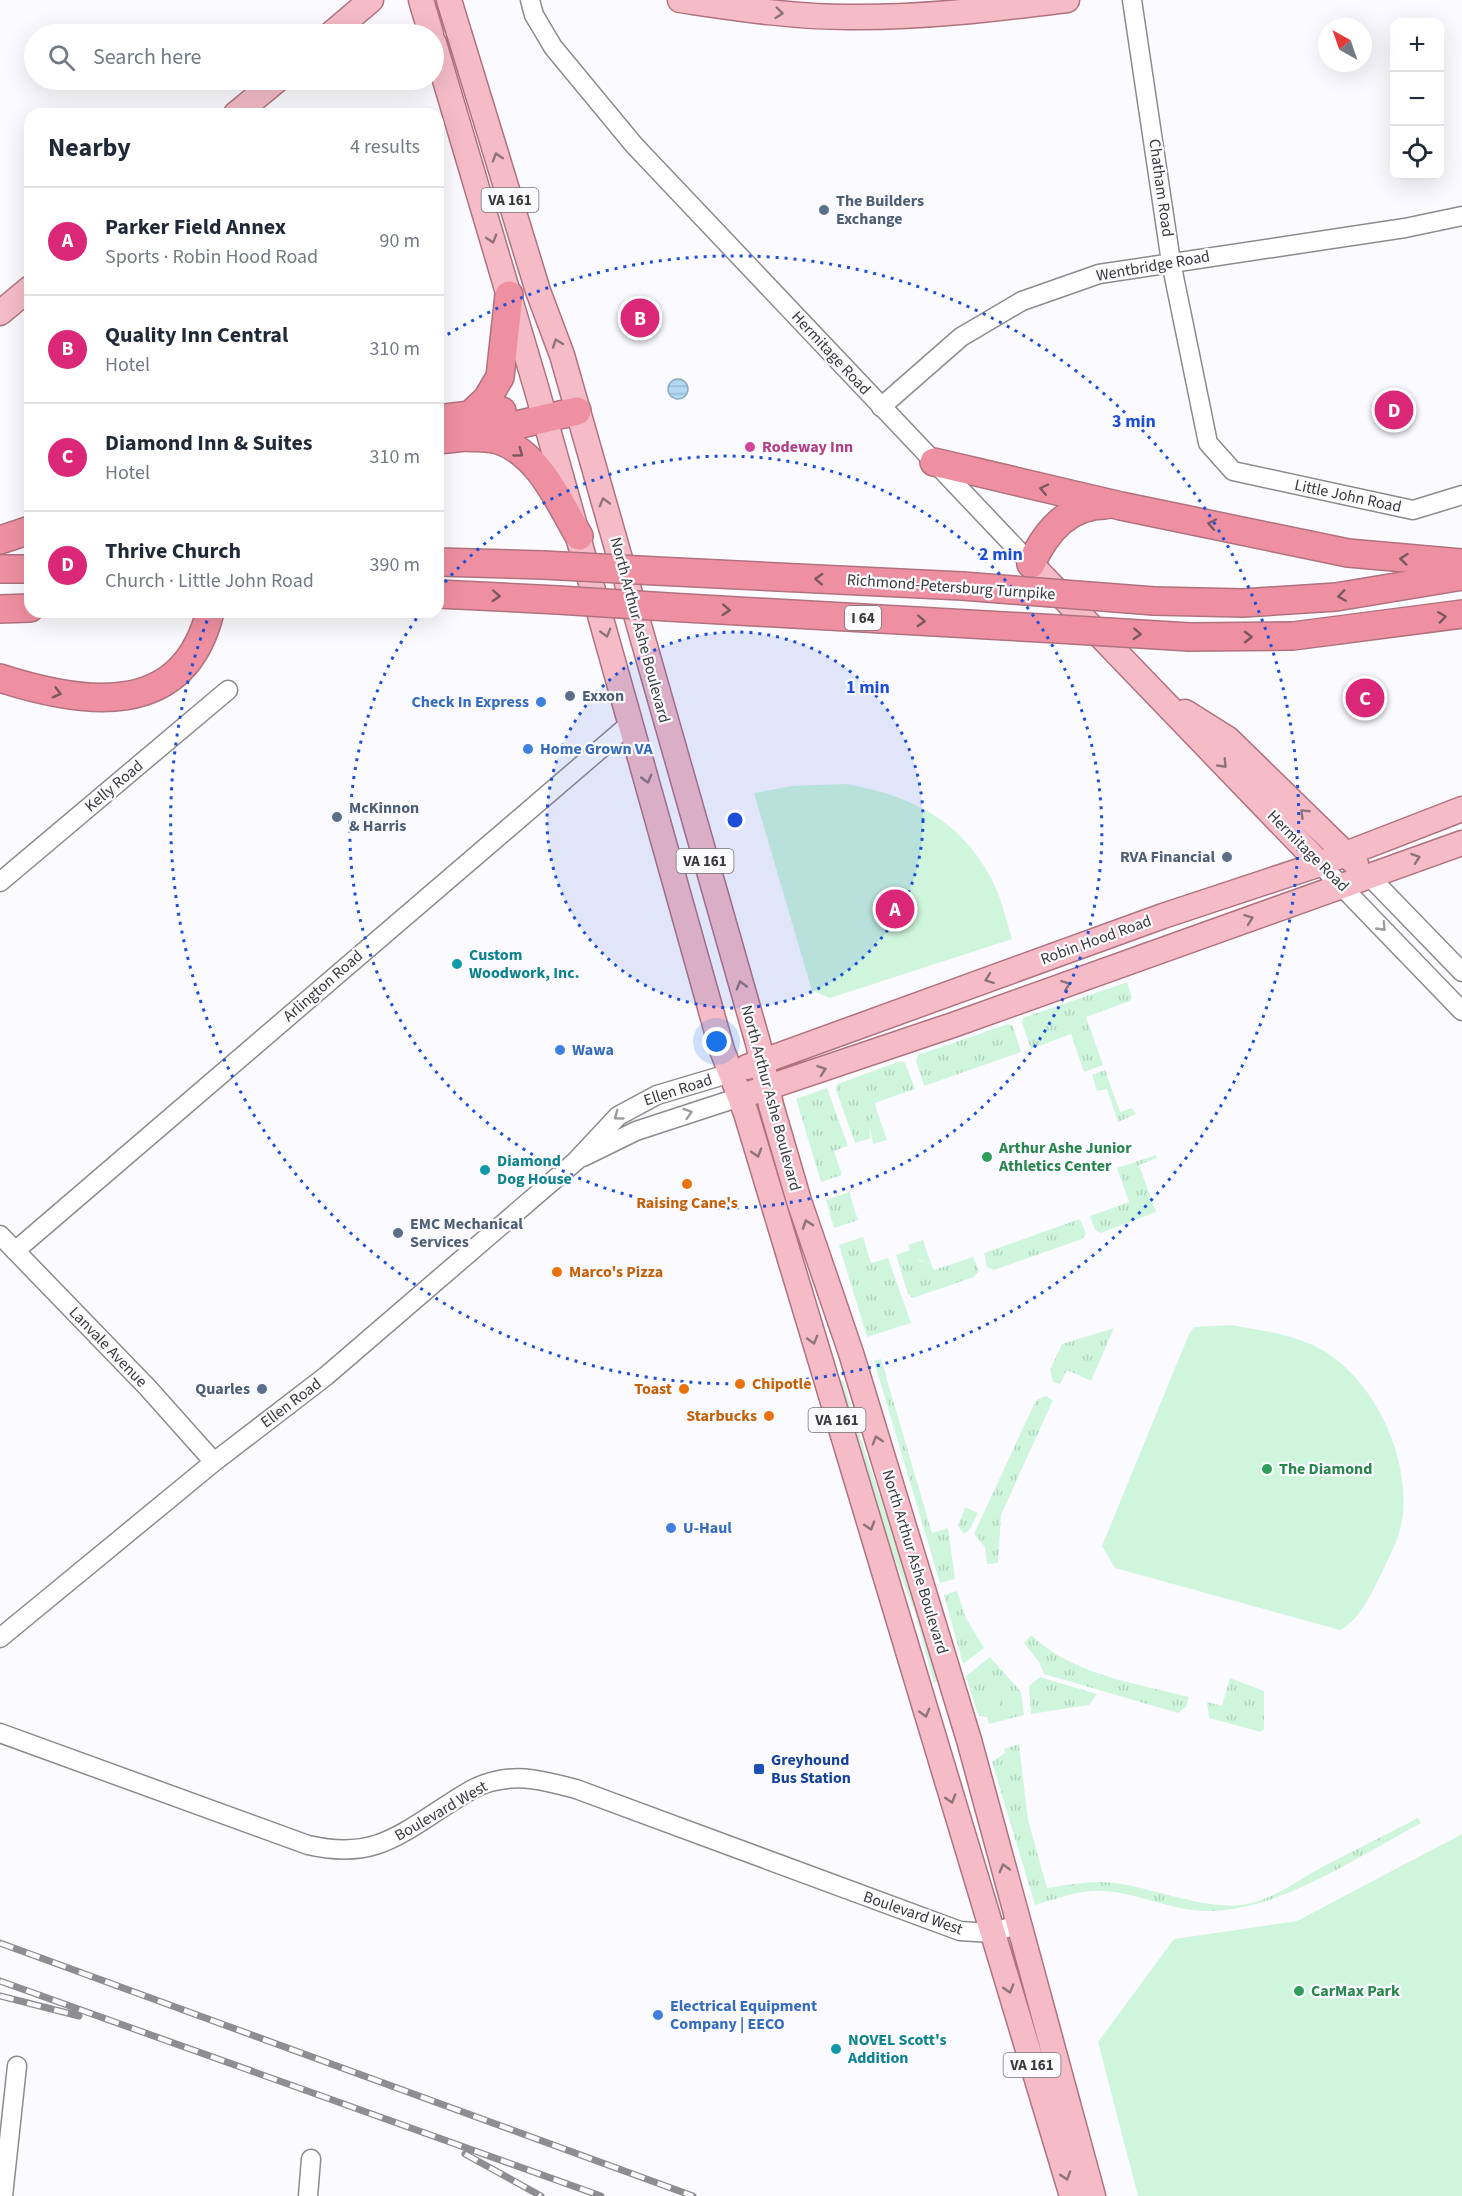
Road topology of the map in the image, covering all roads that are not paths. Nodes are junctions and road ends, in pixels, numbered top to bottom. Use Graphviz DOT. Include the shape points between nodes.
graph roads {
  1 [pos="371,0"];
  2 [pos="421,0"];
  3 [pos="449,0"];
  4 [pos="530,0"];
  5 [pos="680,0"];
  6 [pos="1067,0"];
  7 [pos="1132,0"];
  8 [pos="343,24"];
  9 [pos="428,24"];
  10 [pos="444,77"];
  11 [pos="265,90"];
  12 [pos="243,108"];
  13 [pos="1462,216"];
  14 [pos="1171,262"];
  15 [pos="24,293"];
  16 [pos="509,295"];
  17 [pos="0,313"];
  18 [pos="576,405"];
  19 [pos="881,407"];
  20 [pos="543,412"];
  21 [pos="444,421"];
  22 [pos="466,427"];
  23 [pos="444,437"];
  24 [pos="934,462"];
  25 [pos="1233,471"];
  26 [pos="1462,495"];
  27 [pos="1121,506"];
  28 [pos="24,532"];
  29 [pos="579,536"];
  30 [pos="0,540"];
  31 [pos="444,562"];
  32 [pos="1462,563"];
  33 [pos="1030,564"];
  34 [pos="0,569"];
  35 [pos="24,569"];
  36 [pos="1462,576"];
  37 [pos="444,594"];
  38 [pos="24,608"];
  39 [pos="0,609"];
  40 [pos="1462,614"];
  41 [pos="208,618"];
  42 [pos="0,678"];
  43 [pos="228,690"];
  44 [pos="1152,692"];
  45 [pos="632,722"];
  46 [pos="1462,809"];
  47 [pos="1462,843"];
  48 [pos="1346,854"];
  49 [pos="1320,864"];
  50 [pos="1368,875"];
  51 [pos="709,877"];
  52 [pos="0,882"];
  53 [pos="1342,885"];
  54 [pos="1034,963"];
  55 [pos="1462,972"];
  56 [pos="1462,1011"];
  57 [pos="953,1025"];
  58 [pos="761,1062"];
  59 [pos="730,1073"];
  60 [pos="767,1088"];
  61 [pos="740,1097"];
  62 [pos="576,1161"];
  63 [pos="0,1235"];
  64 [pos="15,1251"];
  65 [pos="214,1462"];
  66 [pos="0,1638"];
  67 [pos="0,1733"];
  68 [pos="1019,1924"];
  69 [pos="992,1933"];
  70 [pos="17,2066"];
  71 [pos="311,2159"];
  72 [pos="3,2196"];
  73 [pos="308,2196"];
  74 [pos="1072,2196"];
  75 [pos="1093,2196"];
  1 -- 8 [label="main road"];
  2 -- 9 [label="main road"];
  18 -- 3 [label="main road, North Arthur Ashe Boulevard / VA 161, one-way"];
  4 -- 19 [label="street, Hermitage Road" via="548,41 606,113"];
  5 -- 6 [label="main road, one-way" via="784,14 848,17 939,15"];
  7 -- 14 [label="street, Chatham Road"];
  10 -- 16 [label="main road, North Arthur Ashe Boulevard / VA 161, one-way"];
  11 -- 12 [label="main road"];
  13 -- 14 [label="street, Wentbridge Road"];
  14 -- 19 [label="street, Wentbridge Road" via="1099,273 1022,301 961,337"];
  14 -- 25 [label="street, Chatham Road" via="1208,443"];
  15 -- 17 [label="main road"];
  16 -- 20 [label="main road, North Arthur Ashe Boulevard / VA 161"];
  16 -- 22 [label="highway" via="500,377"];
  18 -- 20 [label="highway"];
  51 -- 18 [label="main road, North Arthur Ashe Boulevard / VA 161, one-way"];
  19 -- 24 [label="street, Hermitage Road"];
  20 -- 22 [label="highway"];
  20 -- 29 [label="main road, North Arthur Ashe Boulevard / VA 161"];
  21 -- 22 [label="highway"];
  22 -- 23 [label="highway"];
  22 -- 29 [label="highway, one-way" via="519,451 552,489"];
  27 -- 24 [label="highway, one-way"];
  24 -- 33 [label="street, Hermitage Road"];
  25 -- 26 [label="street, Little John Road" via="1413,510"];
  32 -- 27 [label="highway, one-way" via="1348,553"];
  27 -- 33 [label="highway" via="1094,505 1065,518 1042,539"];
  28 -- 30 [label="highway"];
  29 -- 45 [label="main road, North Arthur Ashe Boulevard / VA 161, one-way"];
  36 -- 31 [label="highway, Richmond-Petersburg Turnpike / I 64, one-way, bridge" via="1336,597 1243,603"];
  33 -- 44 [label="main road, Hermitage Road"];
  34 -- 35 [label="highway"];
  37 -- 40 [label="highway, I 64, one-way, bridge" via="1190,637 1293,636"];
  38 -- 39 [label="highway"];
  42 -- 41 [label="highway, one-way" via="71,697 145,693 176,674 192,657"];
  43 -- 52 [label="street, Kelly Road"];
  48 -- 44 [label="main road, Hermitage Road, one-way" via="1228,739"];
  44 -- 49 [label="main road, Hermitage Road, one-way"];
  45 -- 51 [label="main road" via="642,724 656,736 685,826"];
  45 -- 59 [label="main road, North Arthur Ashe Boulevard / VA 161, one-way" via="680,909"];
  45 -- 64 [label="street, Arlington Road"];
  46 -- 48 [label="main road, Robin Hood Road"];
  50 -- 47 [label="main road, Robin Hood Road, one-way"];
  48 -- 49 [label="main road, Robin Hood Road"];
  48 -- 50 [label="main road, Hermitage Road"];
  49 -- 53 [label="street, Hermitage Road"];
  49 -- 54 [label="main road, Robin Hood Road"];
  50 -- 53 [label="main road, Robin Hood Road"];
  50 -- 55 [label="street, Hermitage Road"];
  58 -- 51 [label="main road, North Arthur Ashe Boulevard / VA 161, one-way"];
  53 -- 56 [label="street, Hermitage Road, one-way"];
  57 -- 53 [label="main road, Robin Hood Road, one-way"];
  54 -- 57 [label="main road" via="1030,981 1018,990 974,1007"];
  54 -- 58 [label="main road, Robin Hood Road, one-way"];
  60 -- 57 [label="main road, Robin Hood Road, one-way"];
  58 -- 59 [label="main road, Robin Hood Road"];
  58 -- 60 [label="main road, North Arthur Ashe Boulevard / VA 161"];
  59 -- 61 [label="main road, North Arthur Ashe Boulevard / VA 161"];
  59 -- 62 [label="street, Ellen Road, one-way" via="657,1095 630,1108 607,1125"];
  60 -- 61 [label="main road, Robin Hood Road"];
  68 -- 60 [label="main road, North Arthur Ashe Boulevard / VA 161, one-way" via="932,1619"];
  62 -- 61 [label="street, Ellen Road, one-way" via="636,1131"];
  61 -- 69 [label="main road, North Arthur Ashe Boulevard / VA 161, one-way"];
  62 -- 65 [label="street, Ellen Road" via="326,1376"];
  63 -- 64 [label="street, Lanvale Avenue"];
  64 -- 65 [label="street, Lanvale Avenue"];
  65 -- 66 [label="street, Ellen Road"];
  67 -- 69 [label="street, Boulevard West" via="308,1845 341,1851 372,1848 397,1837 484,1784 520,1778 544,1781 576,1789 960,1930"];
  68 -- 69 [label="street, Boulevard West"];
  68 -- 75 [label="main road, North Arthur Ashe Boulevard / VA 161"];
  69 -- 74 [label="main road, North Arthur Ashe Boulevard / VA 161, one-way"];
  70 -- 72 [label="street"];
  71 -- 73 [label="street"];
}
